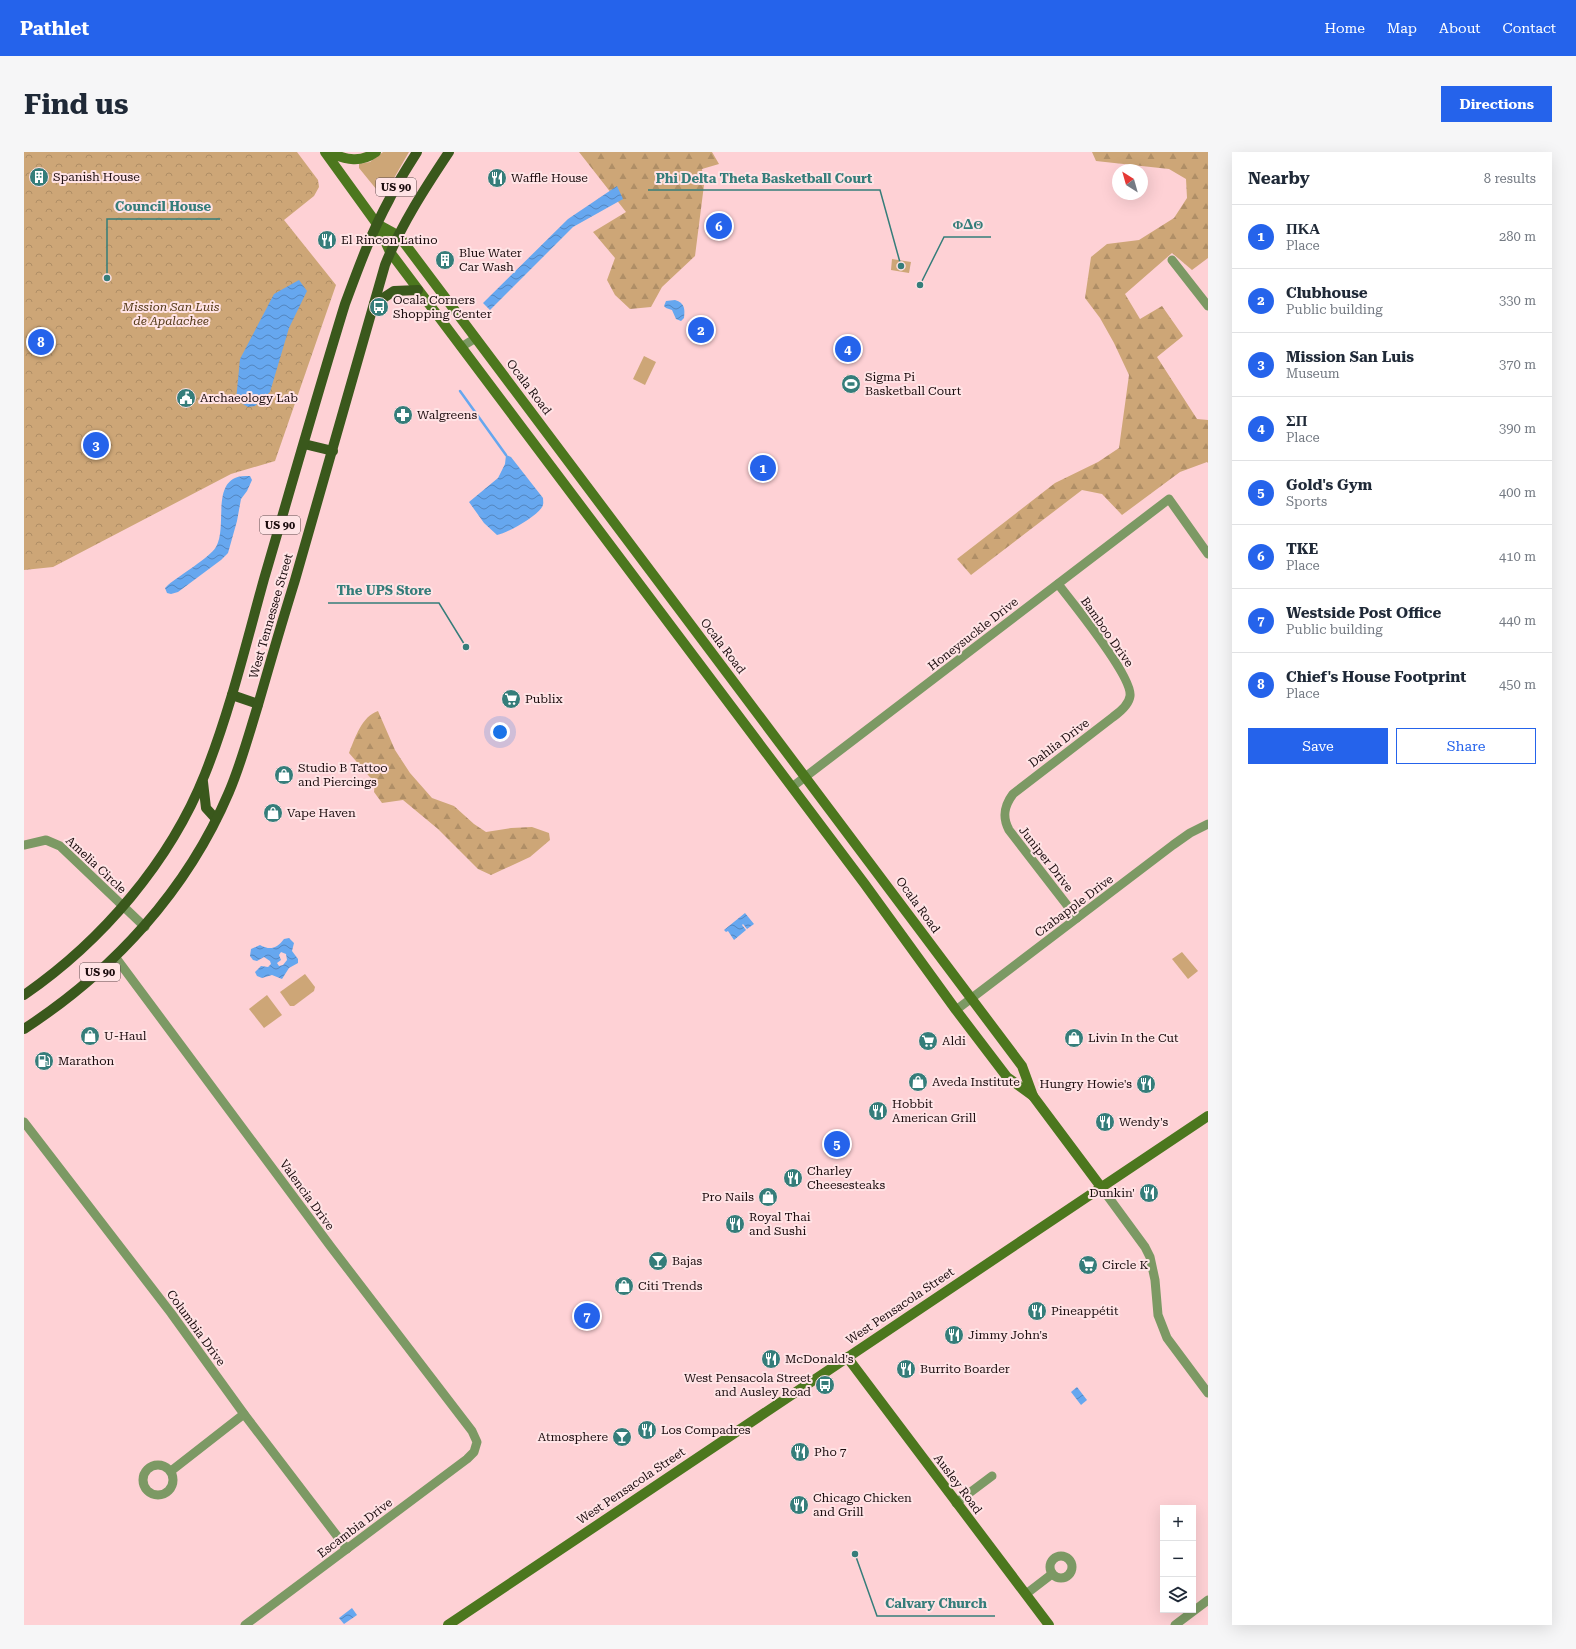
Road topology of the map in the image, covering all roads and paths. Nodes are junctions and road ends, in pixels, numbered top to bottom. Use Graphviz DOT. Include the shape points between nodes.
graph roads {
  1 [pos="325,152"];
  2 [pos="376,152"];
  3 [pos="417,152"];
  4 [pos="449,152"];
  5 [pos="377,224"];
  6 [pos="399,236"];
  7 [pos="390,252"];
  8 [pos="1172,260"];
  9 [pos="418,290"];
  10 [pos="374,304"];
  11 [pos="1208,306"];
  12 [pos="476,338"];
  13 [pos="461,347"];
  14 [pos="304,444"];
  15 [pos="333,451"];
  16 [pos="1208,554"];
  17 [pos="1058,584"];
  18 [pos="232,695"];
  19 [pos="1130,696"];
  20 [pos="258,704"];
  21 [pos="806,777"];
  22 [pos="202,780"];
  23 [pos="792,787"];
  24 [pos="1004,811"];
  25 [pos="216,819"];
  26 [pos="1208,824"];
  27 [pos="24,845"];
  28 [pos="123,906"];
  29 [pos="1077,918"];
  30 [pos="145,926"];
  31 [pos="116,958"];
  32 [pos="24,995"];
  33 [pos="970,999"];
  34 [pos="956,1010"];
  35 [pos="24,1029"];
  36 [pos="1033,1096"];
  37 [pos="1208,1116"];
  38 [pos="24,1122"];
  39 [pos="1101,1187"];
  40 [pos="848,1357"];
  41 [pos="1208,1393"];
  42 [pos="244,1414"];
  43 [pos="477,1446"];
  44 [pos="170,1471"];
  45 [pos="992,1476"];
  46 [pos="956,1503"];
  47 [pos="347,1549"];
  48 [pos="1052,1574"];
  49 [pos="1026,1594"];
  50 [pos="1208,1600"];
  51 [pos="245,1625"];
  52 [pos="448,1625"];
  53 [pos="1049,1625"];
  54 [pos="1175,1625"];
  1 -- 2 [label="main road" via="352,160 365,158"];
  1 -- 5 [label="main road, Ocala Road"];
  3 -- 5 [label="main road, West Tennessee Street / US 90"];
  4 -- 6 [label="main road, West Tennessee Street / US 90" via="420,196"];
  5 -- 6 [label="main road, Ocala Road"];
  5 -- 7 [label="main road, Ocala Road"];
  5 -- 14 [label="main road, West Tennessee Street / US 90" via="345,304"];
  6 -- 7 [label="main road, West Tennessee Street / US 90"];
  6 -- 12 [label="main road, Ocala Road"];
  7 -- 9 [label="main road, Ocala Road"];
  7 -- 10 [label="main road, West Tennessee Street / US 90"];
  8 -- 11 [label="street"];
  9 -- 10 [label="main road" via="394,290"];
  9 -- 13 [label="main road, Ocala Road"];
  10 -- 15 [label="main road, West Tennessee Street / US 90"];
  12 -- 13 [label="street"];
  12 -- 21 [label="main road, Ocala Road"];
  13 -- 23 [label="main road, Ocala Road"];
  14 -- 15 [label="main road"];
  14 -- 18 [label="main road, West Tennessee Street / US 90"];
  15 -- 20 [label="main road, West Tennessee Street / US 90"];
  16 -- 17 [label="street, Honeysuckle Drive" via="1169,499"];
  17 -- 19 [label="street, Bamboo Drive" via="1117,664 1127,682"];
  17 -- 21 [label="street, Honeysuckle Drive"];
  18 -- 20 [label="main road"];
  18 -- 22 [label="main road, West Tennessee Street / US 90"];
  19 -- 24 [label="street, Dahlia Drive" via="1123,709 1013,794"];
  20 -- 25 [label="main road, West Tennessee Street / US 90" via="243,755"];
  21 -- 23 [label="street, Honeysuckle Drive"];
  21 -- 33 [label="main road, Ocala Road"];
  22 -- 25 [label="main road" via="206,808"];
  22 -- 28 [label="main road, West Tennessee Street / US 90" via="177,830 156,864"];
  23 -- 34 [label="main road, Ocala Road"];
  24 -- 29 [label="street, Juniper Drive" via="1009,830"];
  25 -- 30 [label="main road, West Tennessee Street / US 90" via="184,875"];
  26 -- 29 [label="street, Crabapple Drive" via="1173,845"];
  27 -- 28 [label="street, Amelia Circle" via="46,840 60,846"];
  28 -- 30 [label="street, Amelia Circle"];
  28 -- 32 [label="main road, West Tennessee Street / US 90" via="92,940 50,977"];
  29 -- 33 [label="street, Crabapple Drive"];
  30 -- 31 [label="main road, West Tennessee Street / US 90"];
  31 -- 35 [label="main road, West Tennessee Street / US 90" via="55,1009"];
  31 -- 43 [label="street, Valencia Drive" via="331,1247 472,1431 478,1442"];
  33 -- 34 [label="street, Crabapple Drive"];
  33 -- 36 [label="main road, Ocala Road" via="1022,1066"];
  34 -- 36 [label="main road, Ocala Road" via="1007,1078"];
  36 -- 39 [label="main road, Ocala Road"];
  37 -- 39 [label="main road, West Pensacola Street"];
  38 -- 42 [label="street, Columbia Drive" via="171,1313"];
  39 -- 40 [label="main road, West Pensacola Street"];
  39 -- 41 [label="street" via="1145,1247 1153,1266 1162,1329"];
  40 -- 46 [label="main road, Ausley Road"];
  40 -- 52 [label="main road, West Pensacola Street"];
  42 -- 44 [label="street"];
  42 -- 47 [label="street, Columbia Drive"];
  43 -- 47 [label="street, Escambia Drive" via="467,1459"];
  45 -- 46 [label="street"];
  46 -- 49 [label="main road, Ausley Road"];
  47 -- 51 [label="street, Escambia Drive"];
  48 -- 49 [label="street"];
  49 -- 53 [label="main road, Ausley Road"];
  50 -- 54 [label="street"];
}
